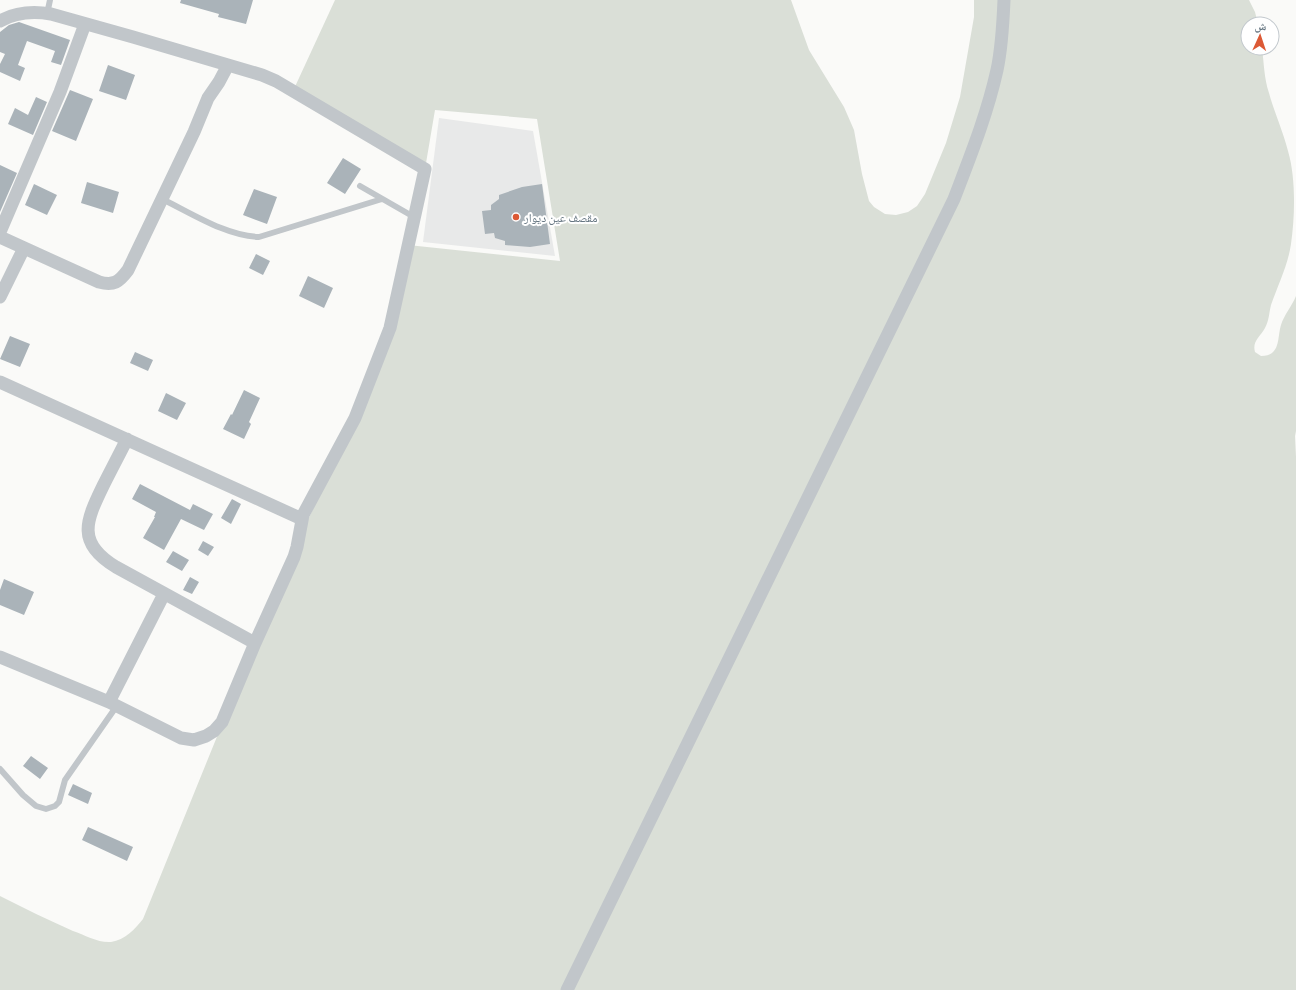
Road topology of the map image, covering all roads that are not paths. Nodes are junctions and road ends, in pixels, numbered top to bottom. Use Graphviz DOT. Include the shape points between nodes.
graph roads {
  1 [pos="50,0"];
  2 [pos="1004,0"];
  3 [pos="47,14"];
  4 [pos="0,21"];
  5 [pos="85,24"];
  6 [pos="228,65"];
  7 [pos="360,186"];
  8 [pos="162,199"];
  9 [pos="382,199"];
  10 [pos="414,217"];
  11 [pos="0,232"];
  12 [pos="0,237"];
  13 [pos="24,248"];
  14 [pos="0,297"];
  15 [pos="0,382"];
  16 [pos="127,439"];
  17 [pos="302,519"];
  18 [pos="164,594"];
  19 [pos="255,643"];
  20 [pos="0,657"];
  21 [pos="112,704"];
  22 [pos="0,769"];
  23 [pos="567,990"];
  1 -- 3 [label="lane"];
  2 -- 23 [label="street" via="997,70 981,127 954,199"];
  3 -- 4 [label="street" via="17,14"];
  3 -- 5 [label="street"];
  5 -- 6 [label="street"];
  5 -- 11 [label="street" via="60,92"];
  6 -- 8 [label="street" via="208,98"];
  6 -- 10 [label="street" via="276,81 425,169"];
  7 -- 9 [label="lane"];
  8 -- 9 [label="lane" via="220,228 249,236 266,235"];
  8 -- 13 [label="street" via="128,270 121,279 112,284 99,282"];
  9 -- 10 [label="lane"];
  10 -- 17 [label="street" via="390,328 364,399"];
  12 -- 13 [label="street"];
  13 -- 14 [label="street"];
  15 -- 16 [label="street"];
  16 -- 17 [label="street"];
  16 -- 18 [label="street" via="91,510 88,523 89,538 96,551 107,562"];
  17 -- 19 [label="street" via="294,557"];
  18 -- 19 [label="street"];
  18 -- 21 [label="street"];
  19 -- 21 [label="street" via="226,715 218,727 206,736 194,740 181,738"];
  20 -- 21 [label="street"];
  21 -- 22 [label="lane" via="65,780 59,802 55,806 46,809 36,806"];
}
